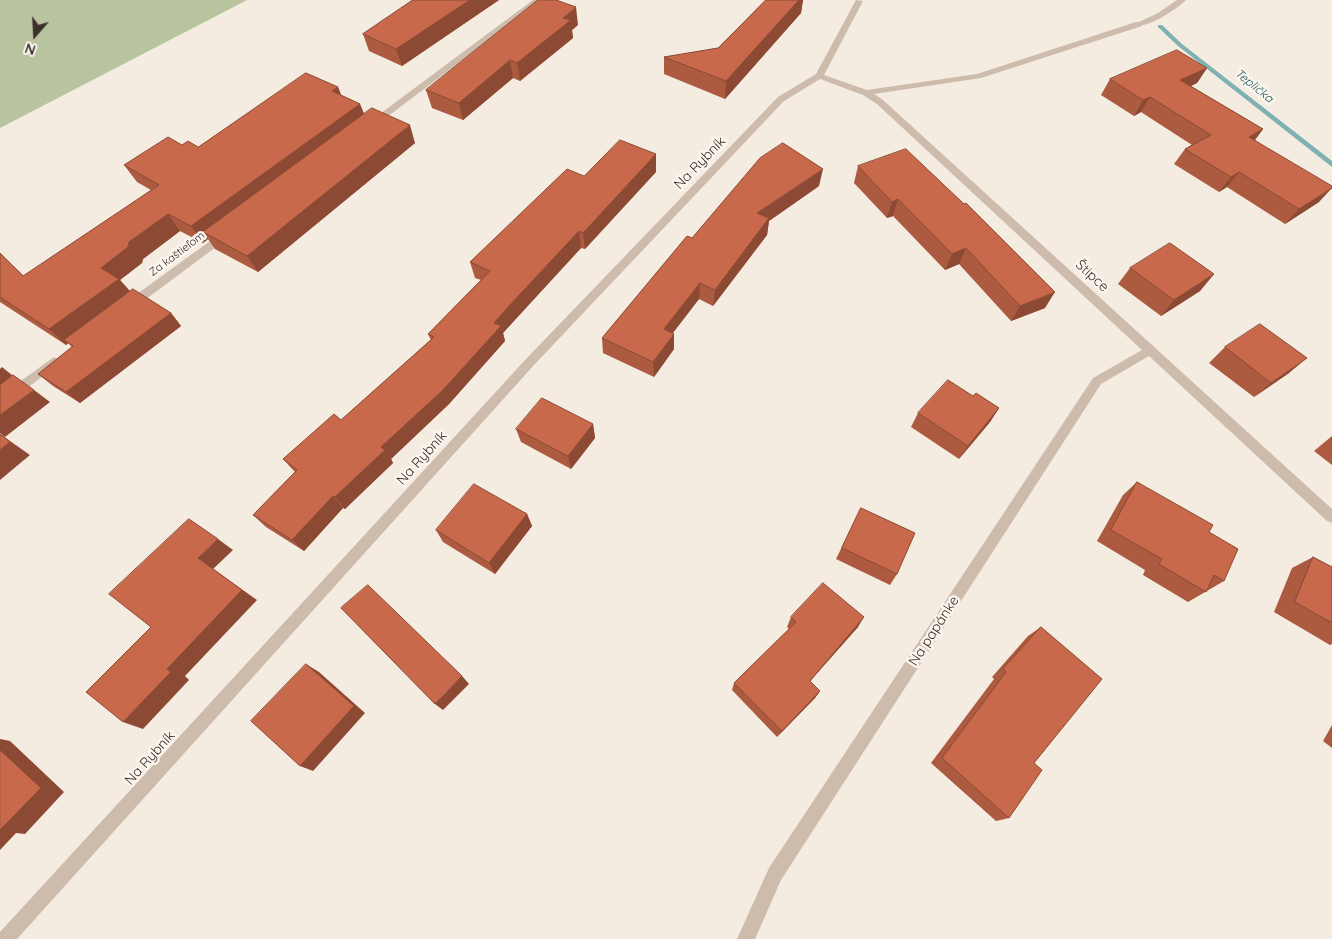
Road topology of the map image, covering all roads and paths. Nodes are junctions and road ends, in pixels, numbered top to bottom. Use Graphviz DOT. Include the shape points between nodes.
graph roads {
  1 [pos="538,0"];
  2 [pos="1182,0"];
  3 [pos="860,1"];
  4 [pos="819,76"];
  5 [pos="866,92"];
  6 [pos="364,130"];
  7 [pos="230,231"];
  8 [pos="119,314"];
  9 [pos="1151,350"];
  10 [pos="64,355"];
  11 [pos="0,403"];
  12 [pos="1332,517"];
  13 [pos="5,939"];
  14 [pos="746,939"];
  1 -- 6 [label="street"];
  2 -- 5 [label="street" via="1161,15 1139,24 978,76"];
  3 -- 4 [label="street"];
  4 -- 5 [label="street, Štipce"];
  4 -- 13 [label="street, Na Rybník" via="781,99 530,362"];
  5 -- 9 [label="street, Štipce"];
  7 -- 8 [label="street, Za kaštieľom"];
  9 -- 12 [label="street, Štipce"];
  9 -- 14 [label="street, Na papánke" via="1097,381 775,874"];
  10 -- 11 [label="street"];
}
